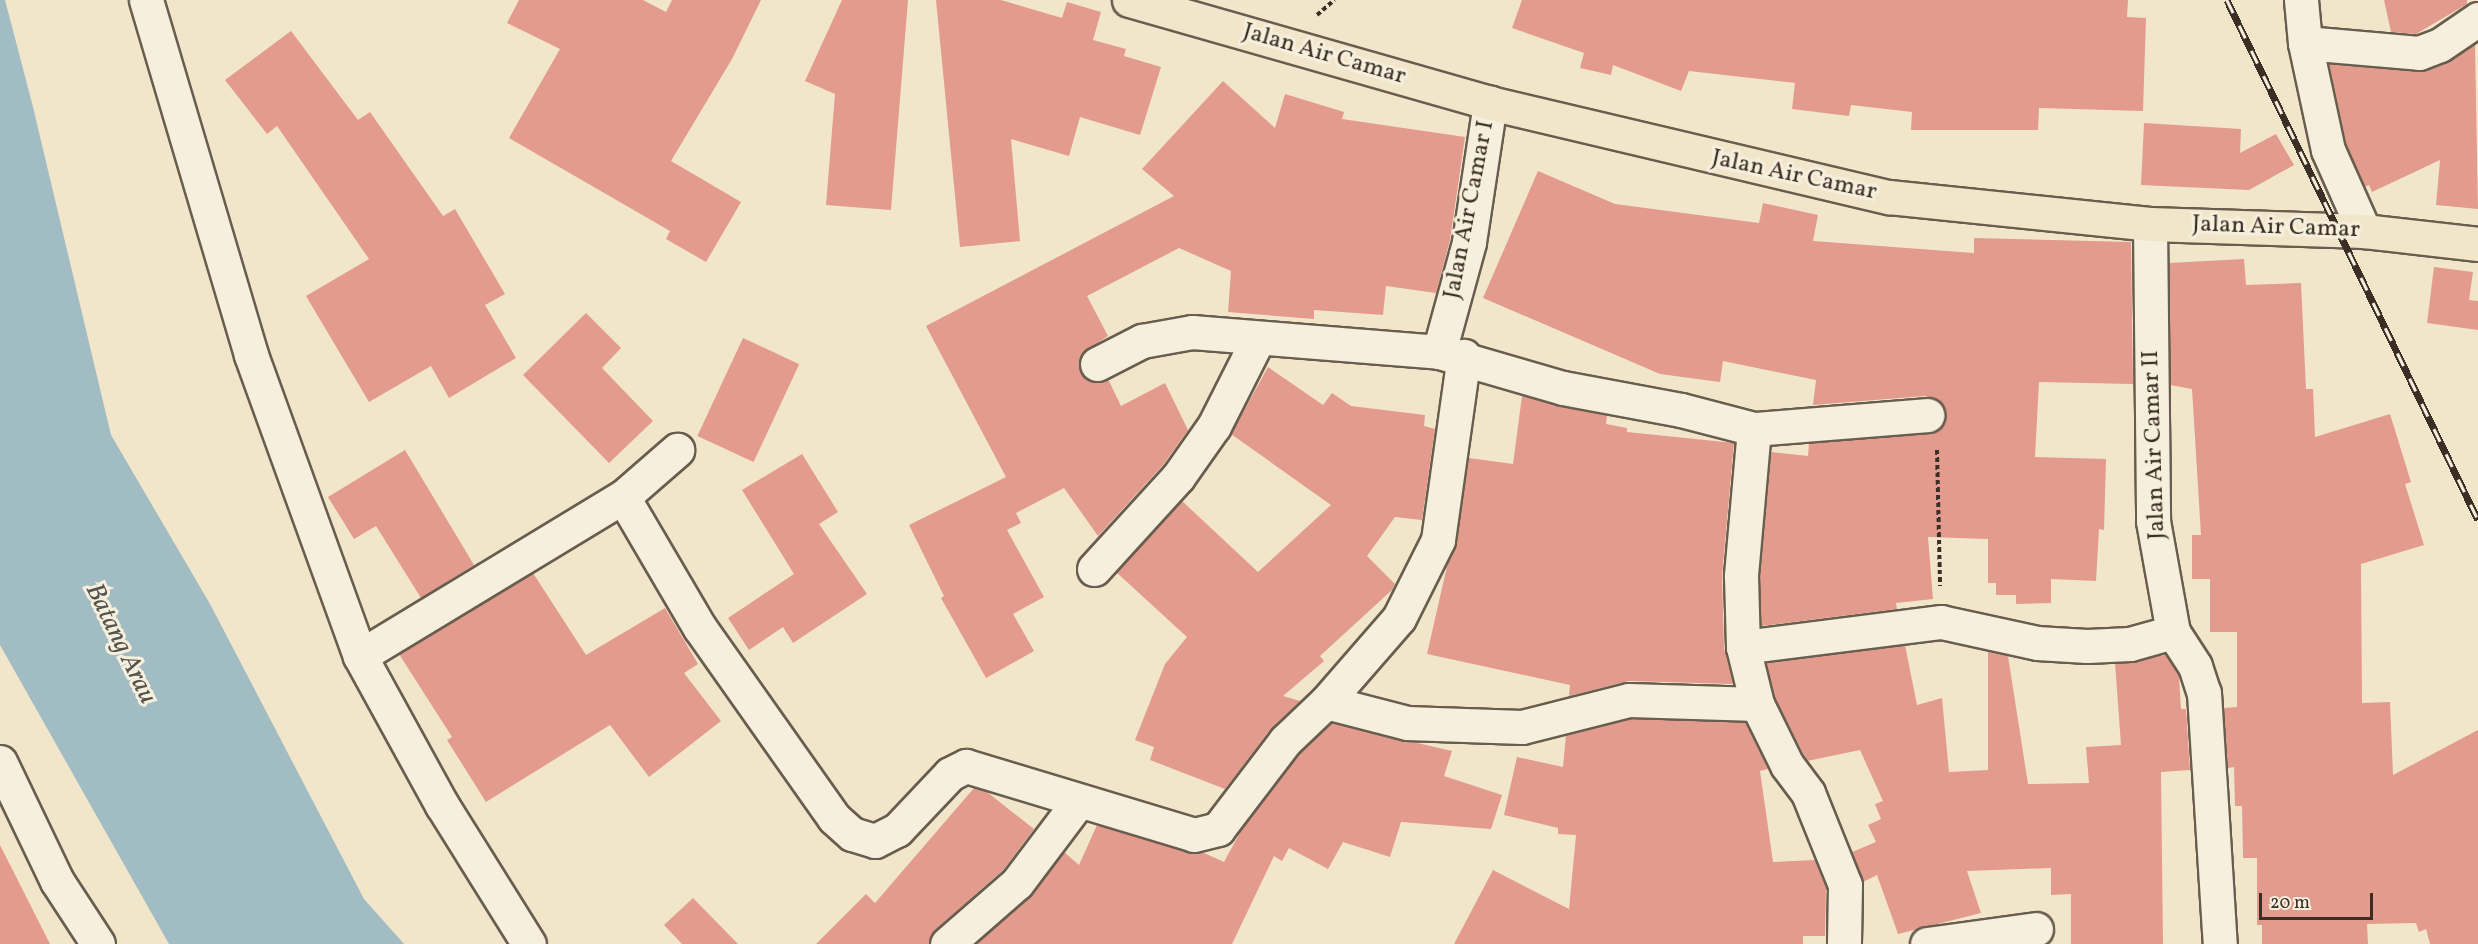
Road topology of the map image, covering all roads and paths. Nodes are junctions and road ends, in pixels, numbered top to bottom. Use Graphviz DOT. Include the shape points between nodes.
graph roads {
  1 [pos="1129,0"];
  2 [pos="2301,0"];
  3 [pos="148,6"];
  4 [pos="2478,19"];
  5 [pos="2305,43"];
  6 [pos="1490,103"];
  7 [pos="2150,224"];
  8 [pos="2364,231"];
  9 [pos="2478,244"];
  10 [pos="1258,339"];
  11 [pos="1452,354"];
  12 [pos="1097,364"];
  13 [pos="1927,415"];
  14 [pos="1754,429"];
  15 [pos="677,450"];
  16 [pos="623,497"];
  17 [pos="1094,569"];
  18 [pos="1941,622"];
  19 [pos="2173,632"];
  20 [pos="1743,647"];
  21 [pos="360,656"];
  22 [pos="1326,702"];
  23 [pos="1757,704"];
  24 [pos="0,762"];
  25 [pos="1078,802"];
  26 [pos="2036,929"];
  27 [pos="98,944"];
  28 [pos="529,944"];
  29 [pos="947,944"];
  30 [pos="1844,944"];
  31 [pos="1927,944"];
  32 [pos="2220,944"];
  1 -- 6 [label="main road, Jalan Air Camar"];
  2 -- 5 [label="street"];
  3 -- 21 [label="street" via="251,355"];
  4 -- 5 [label="street" via="2440,45 2419,53"];
  5 -- 8 [label="street" via="2328,150"];
  6 -- 7 [label="main road, Jalan Air Camar" via="1889,197"];
  6 -- 11 [label="street, Jalan Air Camar I"];
  7 -- 8 [label="main road, Jalan Air Camar"];
  7 -- 19 [label="street, Jalan Air Camar II" via="2153,521"];
  8 -- 9 [label="main road, Jalan Air Camar"];
  10 -- 11 [label="street"];
  10 -- 12 [label="street" via="1192,332 1142,341"];
  10 -- 17 [label="street" via="1214,426 1178,477"];
  11 -- 14 [label="street" via="1563,388 1681,410"];
  11 -- 22 [label="street, Jalan Air Camar I" via="1438,540 1399,618"];
  13 -- 14 [label="street"];
  13 -- 18 [label="path" via="1936,447"];
  14 -- 20 [label="street" via="1741,576"];
  15 -- 16 [label="street"];
  16 -- 21 [label="street"];
  16 -- 25 [label="street, Jalan Air Camar I" via="700,628 834,818 852,834 875,840 897,830 950,774 966,766"];
  18 -- 19 [label="street" via="2037,643 2087,646 2130,644"];
  18 -- 20 [label="street"];
  19 -- 32 [label="street, Jalan Air Camar II" via="2195,666 2204,693"];
  20 -- 23 [label="street"];
  21 -- 28 [label="street" via="442,805"];
  22 -- 23 [label="street" via="1407,723 1522,727 1629,700"];
  22 -- 25 [label="street, Jalan Air Camar I" via="1285,741 1218,829 1194,835"];
  23 -- 30 [label="street" via="1826,832 1845,885"];
  24 -- 27 [label="street" via="57,881"];
  25 -- 29 [label="street" via="1017,883"];
  26 -- 31 [label="street"];
}
